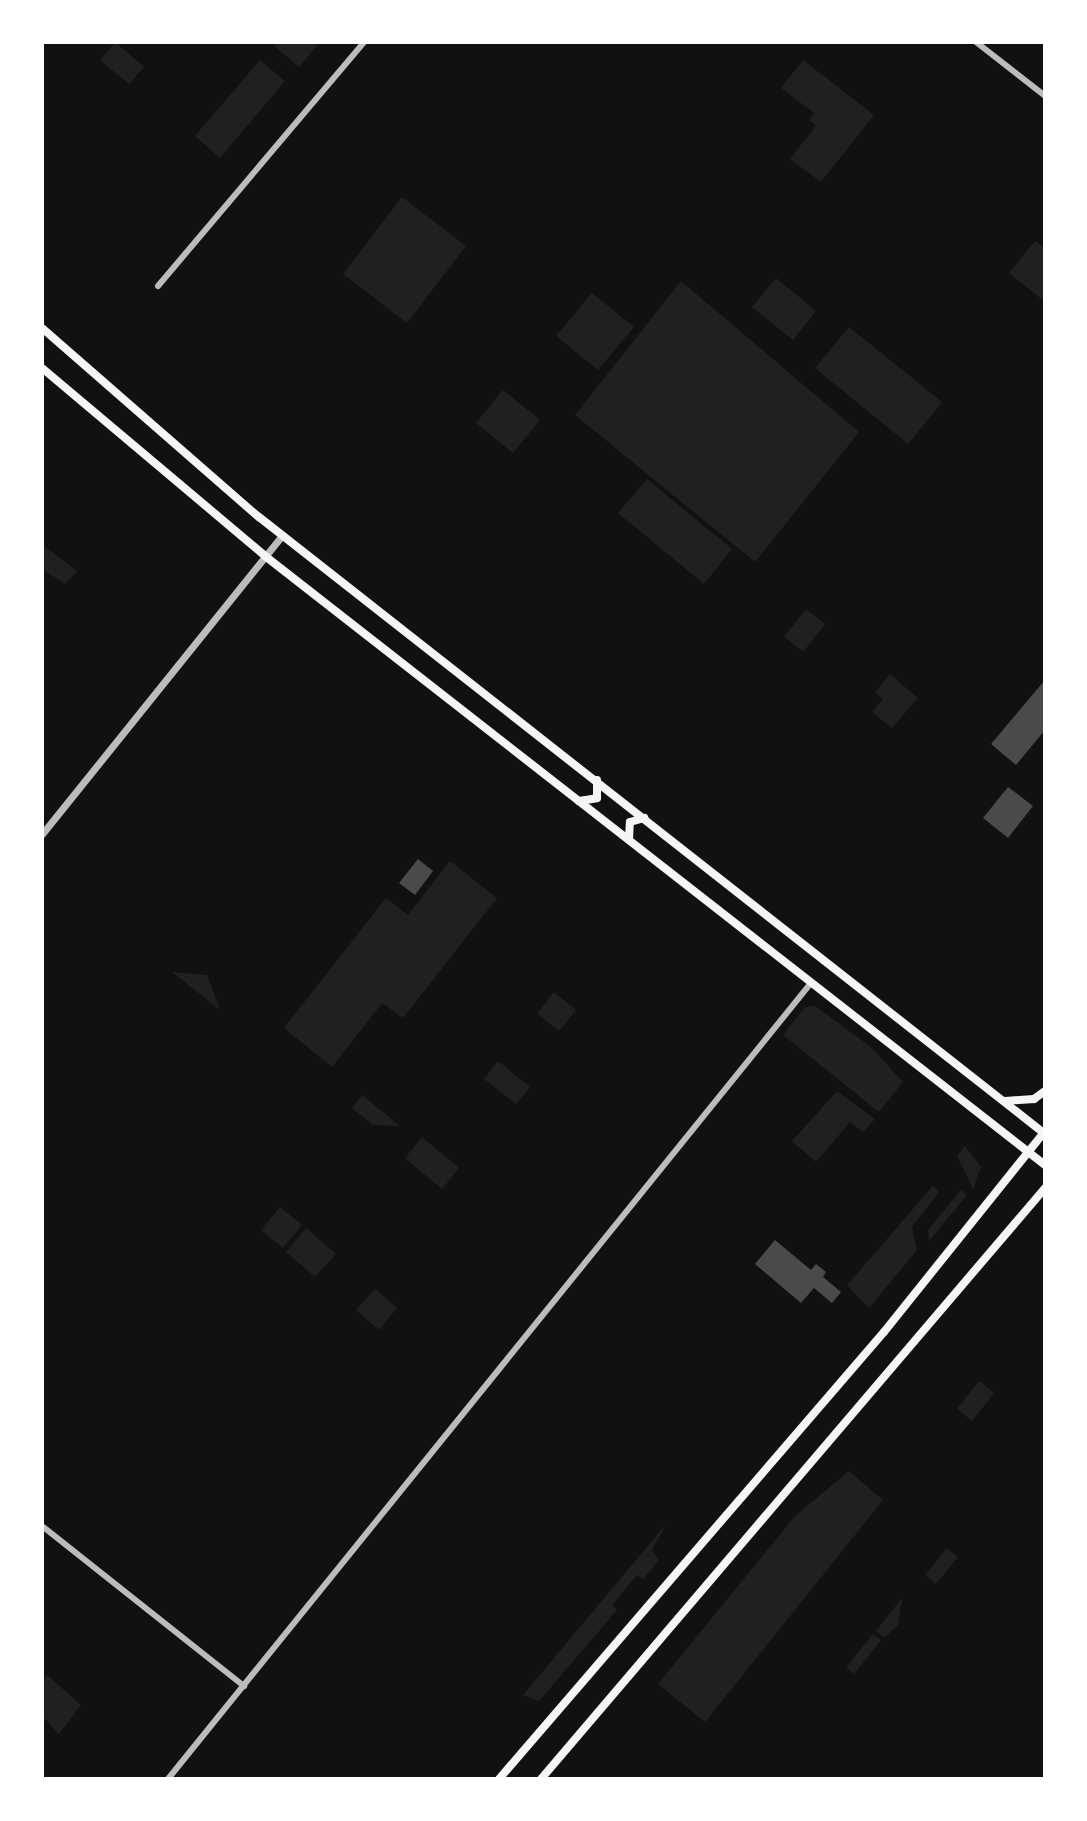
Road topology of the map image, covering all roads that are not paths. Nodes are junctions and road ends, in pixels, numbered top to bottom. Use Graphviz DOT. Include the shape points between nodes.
graph roads {
  1 [pos="364,42"];
  2 [pos="976,42"];
  3 [pos="1045,96"];
  4 [pos="158,286"];
  5 [pos="42,328"];
  6 [pos="42,368"];
  7 [pos="282,535"];
  8 [pos="265,556"];
  9 [pos="596,779"];
  10 [pos="578,801"];
  11 [pos="42,816"];
  12 [pos="648,820"];
  13 [pos="51,823"];
  14 [pos="42,834"];
  15 [pos="630,842"];
  16 [pos="811,983"];
  17 [pos="1045,1091"];
  18 [pos="1002,1101"];
  19 [pos="1044,1133"];
  20 [pos="1029,1153"];
  21 [pos="1045,1165"];
  22 [pos="1045,1188"];
  23 [pos="42,1526"];
  24 [pos="244,1686"];
  25 [pos="168,1779"];
  26 [pos="499,1779"];
  27 [pos="541,1779"];
  1 -- 4 [label="street"];
  2 -- 3 [label="street"];
  5 -- 7 [label="main road"];
  6 -- 8 [label="main road"];
  7 -- 8 [label="street"];
  7 -- 9 [label="main road"];
  8 -- 10 [label="main road"];
  8 -- 13 [label="street"];
  9 -- 10 [label="main road" via="597,798"];
  9 -- 12 [label="main road"];
  10 -- 15 [label="main road"];
  11 -- 13 [label="street"];
  12 -- 15 [label="main road" via="630,822"];
  12 -- 18 [label="main road"];
  13 -- 14 [label="street"];
  15 -- 16 [label="main road"];
  16 -- 20 [label="main road"];
  16 -- 24 [label="street"];
  17 -- 18 [label="main road" via="1017,1103"];
  18 -- 19 [label="main road"];
  19 -- 20 [label="main road"];
  20 -- 21 [label="main road"];
  20 -- 26 [label="main road" via="884,1332"];
  22 -- 27 [label="main road"];
  23 -- 24 [label="street"];
  24 -- 25 [label="street"];
}
